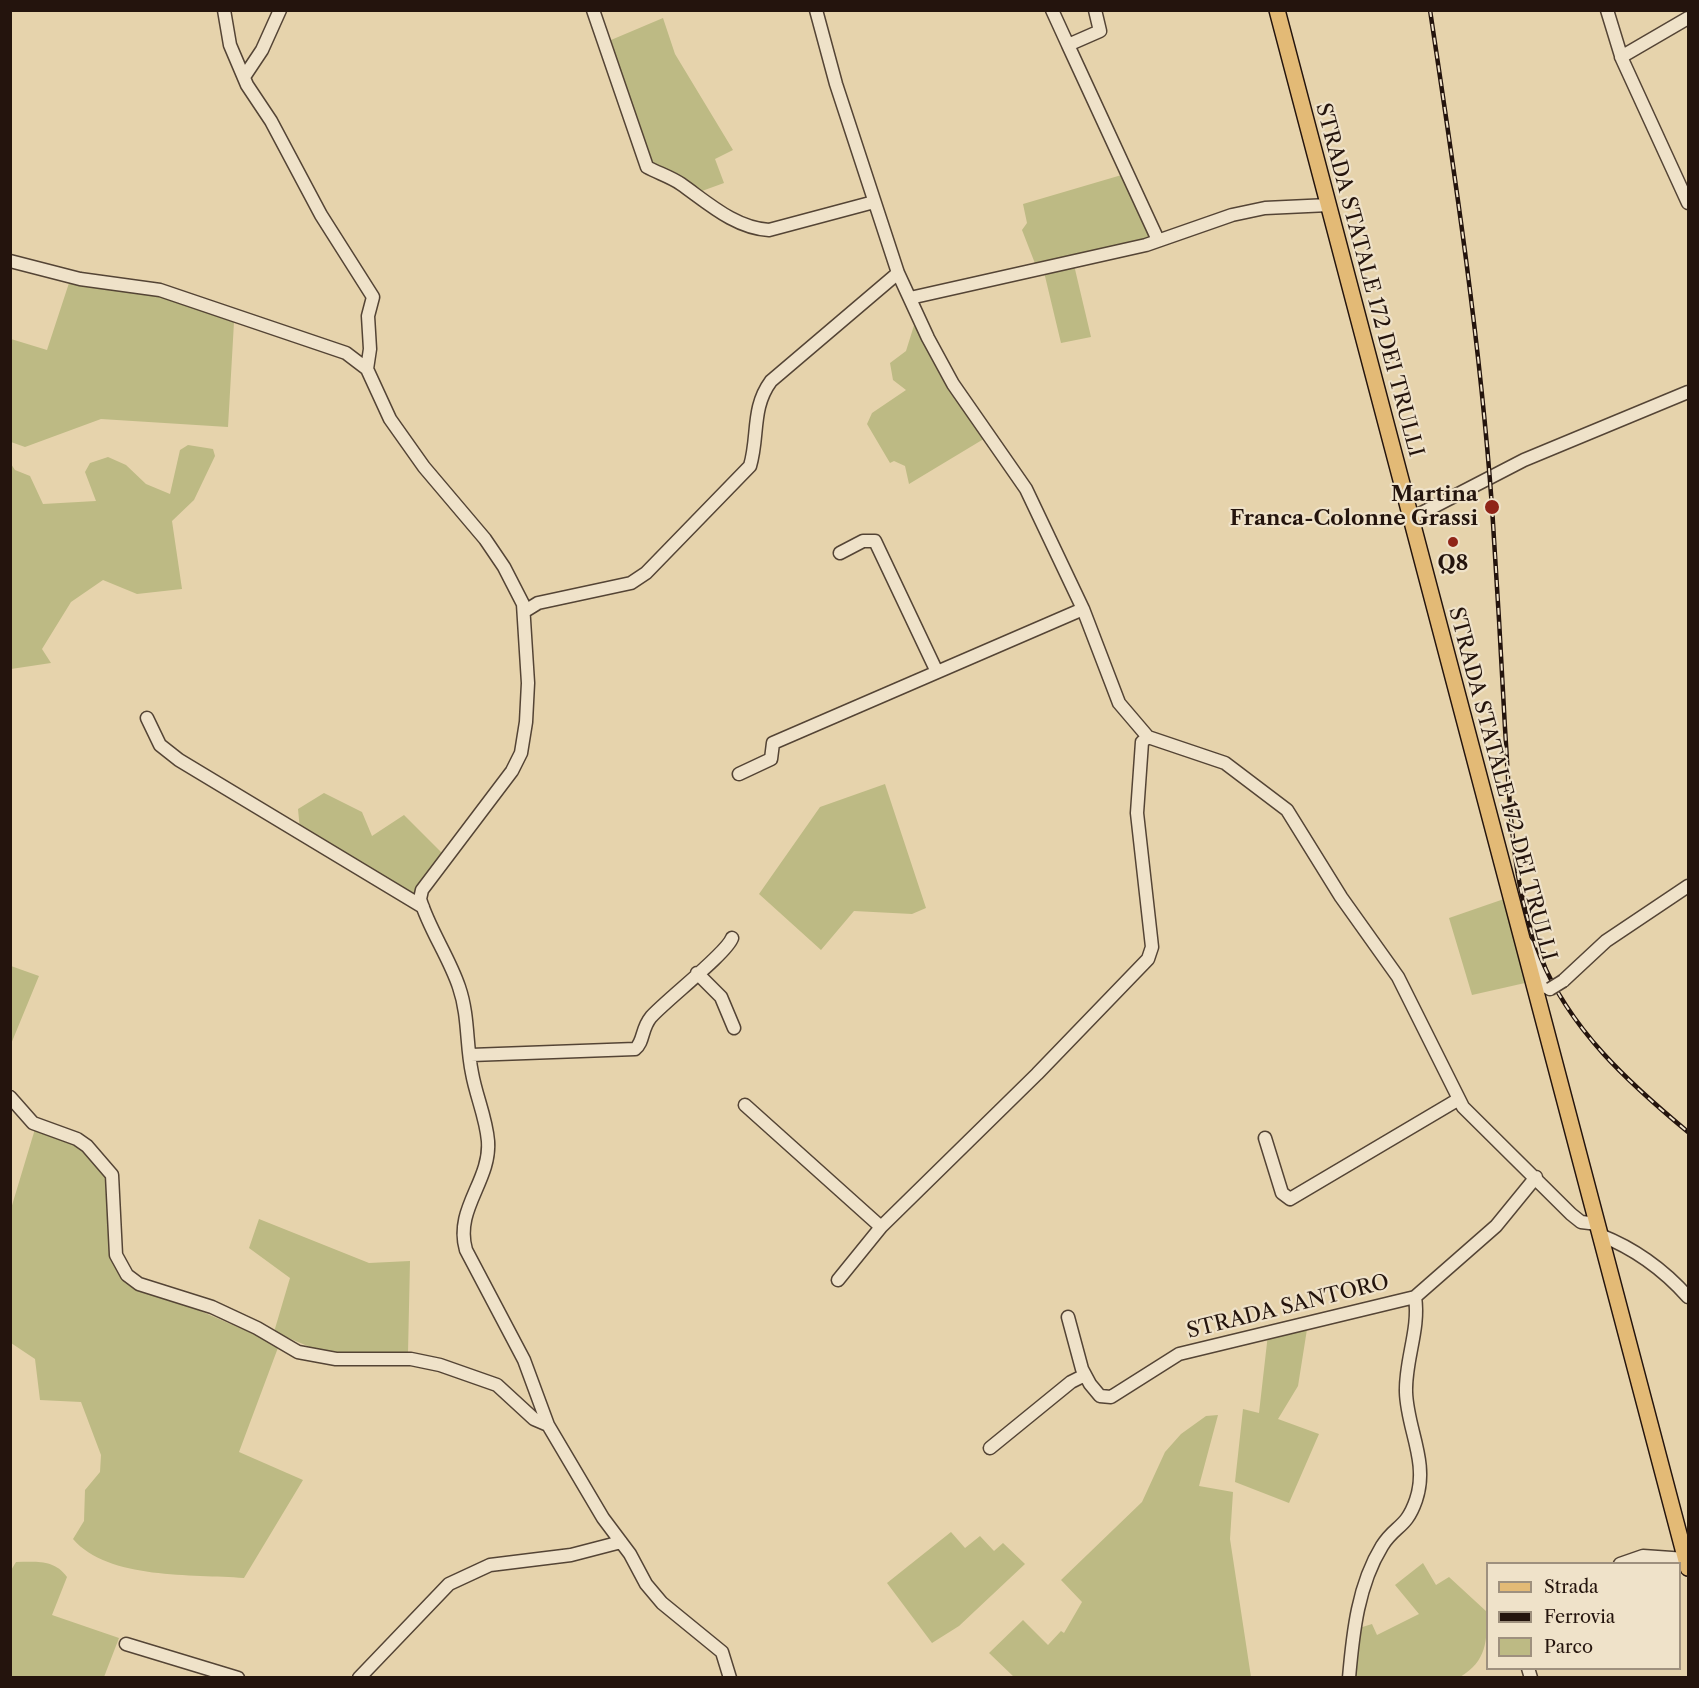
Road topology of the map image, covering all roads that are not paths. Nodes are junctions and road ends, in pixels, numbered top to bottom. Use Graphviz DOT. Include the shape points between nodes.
graph roads {
  1 [pos="224,10"];
  2 [pos="280,10"];
  3 [pos="593,10"];
  4 [pos="816,10"];
  5 [pos="1052,10"];
  6 [pos="1095,10"];
  7 [pos="1277,10"];
  8 [pos="1608,10"];
  9 [pos="1689,18"];
  10 [pos="1068,45"];
  11 [pos="1621,57"];
  12 [pos="244,77"];
  13 [pos="874,202"];
  14 [pos="1689,203"];
  15 [pos="1329,205"];
  16 [pos="1158,240"];
  17 [pos="10,261"];
  18 [pos="898,273"];
  19 [pos="910,298"];
  20 [pos="367,369"];
  21 [pos="1689,392"];
  22 [pos="1410,519"];
  23 [pos="840,553"];
  24 [pos="1083,609"];
  25 [pos="525,611"];
  26 [pos="937,672"];
  27 [pos="147,718"];
  28 [pos="1148,737"];
  29 [pos="739,774"];
  30 [pos="1689,886"];
  31 [pos="423,908"];
  32 [pos="732,938"];
  33 [pos="1522,939"];
  34 [pos="697,973"];
  35 [pos="734,1028"];
  36 [pos="471,1055"];
  37 [pos="10,1097"];
  38 [pos="1459,1099"];
  39 [pos="745,1105"];
  40 [pos="1265,1138"];
  41 [pos="1536,1177"];
  42 [pos="881,1227"];
  43 [pos="1599,1229"];
  44 [pos="838,1280"];
  45 [pos="1415,1297"];
  46 [pos="1689,1297"];
  47 [pos="1068,1317"];
  48 [pos="1085,1375"];
  49 [pos="548,1425"];
  50 [pos="990,1448"];
  51 [pos="621,1542"];
  52 [pos="1623,1562"];
  53 [pos="1676,1562"];
  54 [pos="1687,1564"];
  55 [pos="126,1644"];
  56 [pos="238,1677"];
  57 [pos="359,1677"];
  58 [pos="729,1677"];
  59 [pos="1349,1677"];
  1 -- 12 [label="street" via="230,45"];
  2 -- 12 [label="street" via="262,50"];
  3 -- 13 [label="street" via="647,167 755,229 769,230"];
  4 -- 13 [label="street"];
  5 -- 10 [label="street"];
  6 -- 10 [label="street" via="1100,31"];
  7 -- 15 [label="main road, STRADA STATALE 172 DEI TRULLI"];
  8 -- 11 [label="street"];
  9 -- 11 [label="street"];
  10 -- 16 [label="street"];
  11 -- 14 [label="street"];
  12 -- 20 [label="street" via="321,215 373,297 368,316"];
  13 -- 18 [label="street"];
  15 -- 16 [label="street" via="1265,208"];
  15 -- 22 [label="main road, STRADA STATALE 172 DEI TRULLI"];
  16 -- 19 [label="street"];
  17 -- 20 [label="street" via="80,279 160,290 346,353"];
  18 -- 19 [label="street"];
  18 -- 25 [label="street" via="771,381 756,411 750,466 651,569 630,583 538,603"];
  19 -- 24 [label="street" via="953,384 1026,489"];
  20 -- 25 [label="street" via="390,419 485,539 504,567"];
  21 -- 22 [label="street" via="1533,456"];
  22 -- 33 [label="main road, STRADA STATALE 172 DEI TRULLI"];
  23 -- 26 [label="street" via="863,541 875,541"];
  24 -- 26 [label="street"];
  24 -- 28 [label="street" via="1119,703"];
  25 -- 31 [label="street" via="528,683 521,753 512,771 422,890"];
  26 -- 29 [label="street" via="773,743 771,759"];
  27 -- 31 [label="street" via="160,745 178,760"];
  28 -- 38 [label="street" via="1225,763 1287,810 1341,897 1398,977"];
  28 -- 42 [label="street" via="1142,742 1137,813 1152,947 1148,959"];
  30 -- 33 [label="street, bridge" via="1606,941 1550,989 1535,954"];
  31 -- 36 [label="street" via="459,988"];
  32 -- 34 [label="street"];
  33 -- 43 [label="main road, STRADA STATALE 172 DEI TRULLI"];
  34 -- 35 [label="street" via="721,997"];
  34 -- 36 [label="street" via="645,1025 640,1045 635,1049"];
  36 -- 49 [label="street" via="471,1072 486,1121 488,1156 461,1234 524,1360"];
  37 -- 49 [label="street" via="33,1123 87,1146 112,1175 116,1255 127,1275 140,1284 212,1307 298,1352 336,1359 411,1359 498,1385 534,1419"];
  38 -- 40 [label="street" via="1290,1199 1282,1193"];
  38 -- 41 [label="street" via="1483,1130"];
  39 -- 42 [label="street"];
  41 -- 43 [label="street" via="1571,1214"];
  41 -- 45 [label="street, STRADA SANTORO" via="1496,1226"];
  42 -- 44 [label="street"];
  43 -- 46 [label="street" via="1657,1266"];
  43 -- 54 [label="main road, STRADA STATALE 172 DEI TRULLI"];
  45 -- 48 [label="street, STRADA SANTORO" via="1179,1354 1107,1398 1096,1392"];
  45 -- 59 [label="street" via="1415,1335 1406,1393 1417,1441 1420,1488 1409,1518 1387,1538 1369,1571 1353,1626"];
  47 -- 48 [label="street, STRADA SANTORO"];
  48 -- 50 [label="street"];
  49 -- 51 [label="street"];
  51 -- 57 [label="street" via="571,1555 490,1565 449,1584"];
  51 -- 58 [label="street" via="662,1603 722,1652"];
  52 -- 53 [label="street" via="1643,1556"];
  55 -- 56 [label="street"];
}
